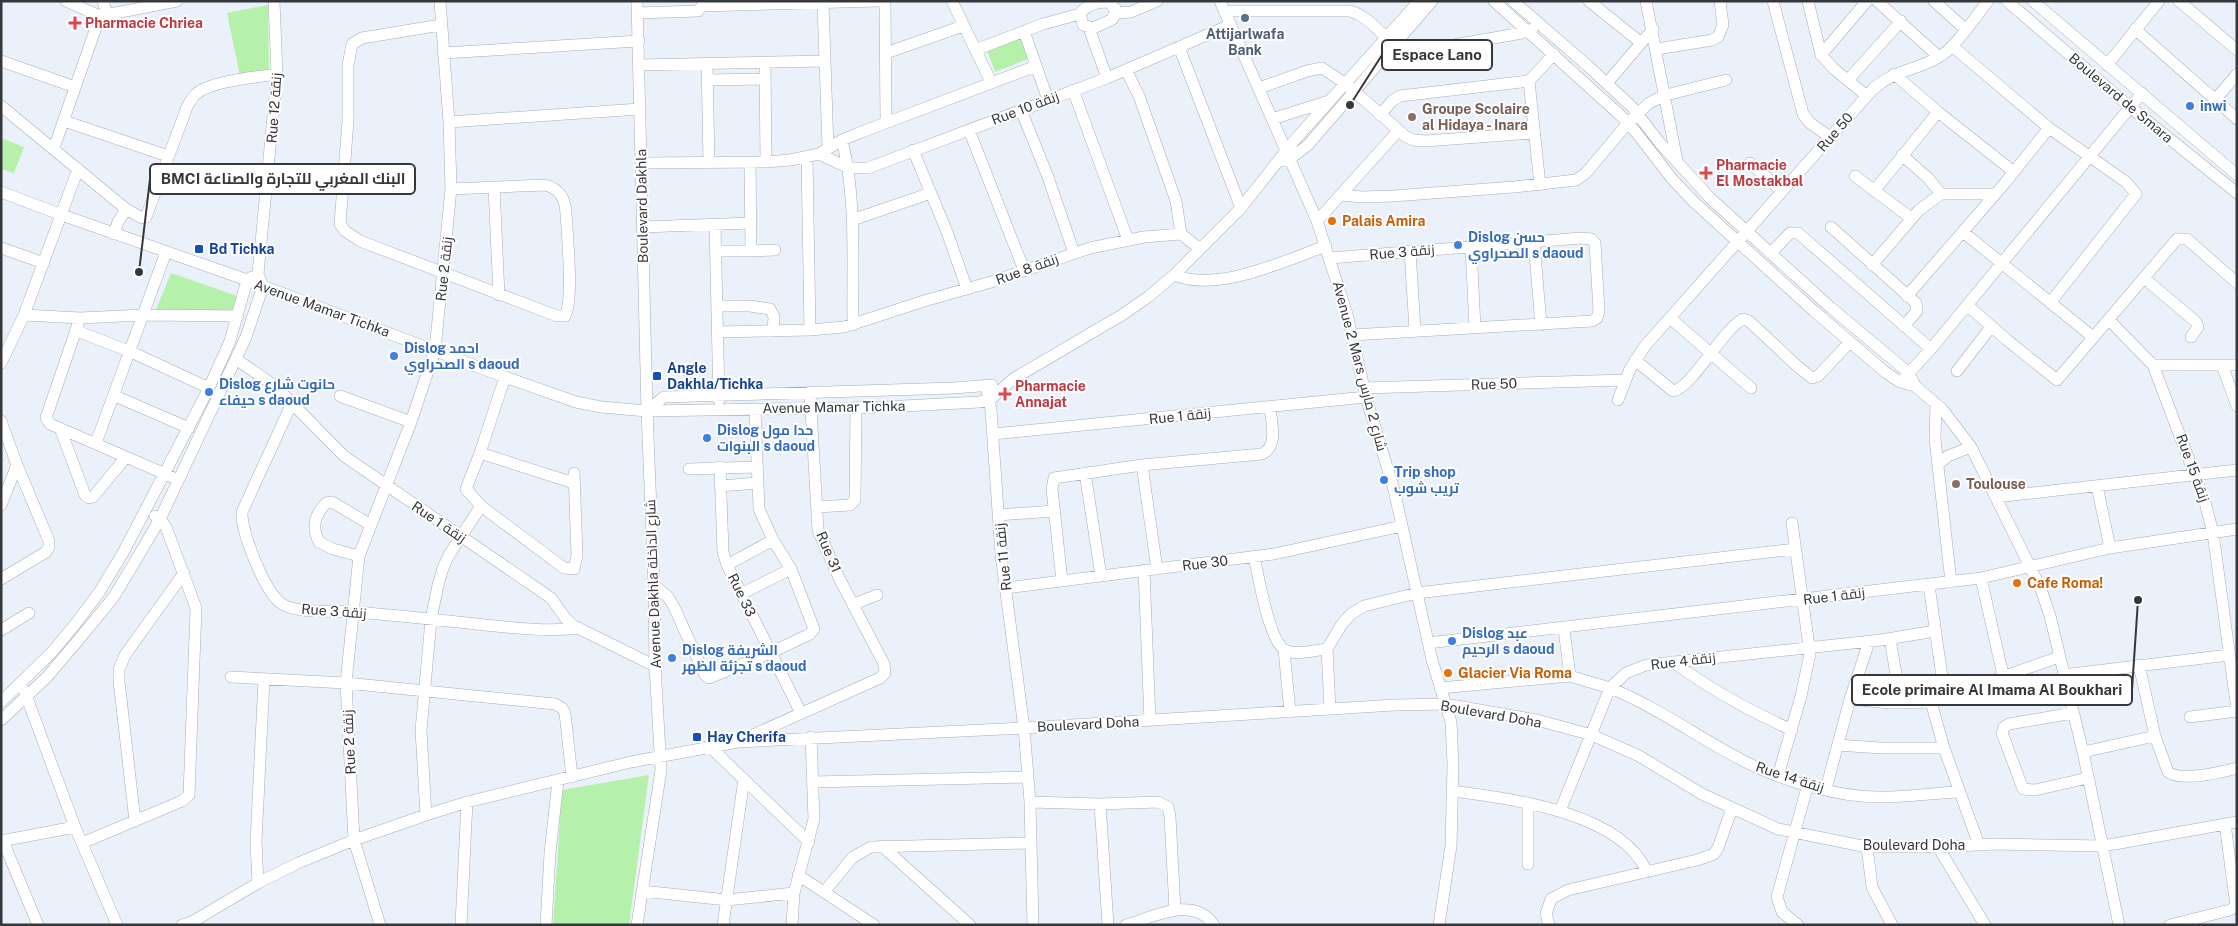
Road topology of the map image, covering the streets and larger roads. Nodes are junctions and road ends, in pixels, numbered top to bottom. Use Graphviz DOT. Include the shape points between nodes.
graph roads {
  1 [pos="66,1"];
  2 [pos="103,1"];
  3 [pos="177,1"];
  4 [pos="274,1"];
  5 [pos="440,1"];
  6 [pos="878,1"];
  7 [pos="885,1"];
  8 [pos="952,1"];
  9 [pos="1157,1"];
  10 [pos="1419,1"];
  11 [pos="1432,1"];
  12 [pos="1494,1"];
  13 [pos="1513,1"];
  14 [pos="1589,1"];
  15 [pos="1646,1"];
  16 [pos="1720,1"];
  17 [pos="1773,1"];
  18 [pos="1808,1"];
  19 [pos="1867,1"];
  20 [pos="1877,1"];
  21 [pos="1934,1"];
  22 [pos="1988,1"];
  23 [pos="2007,1"];
  24 [pos="2033,1"];
  25 [pos="2159,1"];
  26 [pos="2179,1"];
  27 [pos="816,2"];
  28 [pos="1104,2"];
  29 [pos="702,3"];
  30 [pos="145,4"];
  31 [pos="1222,6"];
  32 [pos="637,7"];
  33 [pos="1116,13"];
  34 [pos="1080,14"];
  35 [pos="104,15"];
  36 [pos="1901,22"];
  37 [pos="1539,23"];
  38 [pos="441,25"];
  39 [pos="1230,25"];
  40 [pos="964,26"];
  41 [pos="1089,28"];
  42 [pos="1653,29"];
  43 [pos="1965,29"];
  44 [pos="2135,30"];
  45 [pos="1024,31"];
  46 [pos="1529,32"];
  47 [pos="639,40"];
  48 [pos="1390,42"];
  49 [pos="1640,42"];
  50 [pos="1952,46"];
  51 [pos="1179,47"];
  52 [pos="1657,49"];
  53 [pos="975,50"];
  54 [pos="2237,50"];
  55 [pos="443,53"];
  56 [pos="886,53"];
  57 [pos="1554,54"];
  58 [pos="1821,55"];
  59 [pos="1939,57"];
  60 [pos="1,61"];
  61 [pos="825,61"];
  62 [pos="765,63"];
  63 [pos="707,64"];
  64 [pos="640,65"];
  65 [pos="2107,65"];
  66 [pos="1036,66"];
  67 [pos="1126,70"];
  68 [pos="277,74"];
  69 [pos="1894,74"];
  70 [pos="2237,74"];
  71 [pos="1107,78"];
  72 [pos="765,79"];
  73 [pos="1849,79"];
  74 [pos="707,80"];
  75 [pos="1726,80"];
  76 [pos="1529,81"];
  77 [pos="991,82"];
  78 [pos="1607,83"];
  79 [pos="75,87"];
  80 [pos="1350,87"];
  81 [pos="1259,88"];
  82 [pos="1074,90"];
  83 [pos="2142,93"];
  84 [pos="1666,95"];
  85 [pos="1867,96"];
  86 [pos="1048,100"];
  87 [pos="1331,100"];
  88 [pos="2215,100"];
  89 [pos="1,106"];
  90 [pos="2130,107"];
  91 [pos="640,110"];
  92 [pos="1021,110"];
  93 [pos="1938,112"];
  94 [pos="1638,113"];
  95 [pos="1380,114"];
  96 [pos="1272,119"];
  97 [pos="2237,119"];
  98 [pos="64,121"];
  99 [pos="449,122"];
  100 [pos="886,122"];
  101 [pos="1628,124"];
  102 [pos="2049,128"];
  103 [pos="969,130"];
  104 [pos="1398,131"];
  105 [pos="1534,133"];
  106 [pos="1830,138"];
  107 [pos="842,140"];
  108 [pos="54,148"];
  109 [pos="913,150"];
  110 [pos="818,153"];
  111 [pos="1902,155"];
  112 [pos="168,156"];
  113 [pos="2089,157"];
  114 [pos="1284,158"];
  115 [pos="709,162"];
  116 [pos="750,162"];
  117 [pos="766,162"];
  118 [pos="642,163"];
  119 [pos="1750,163"];
  120 [pos="1678,164"];
  121 [pos="849,168"];
  122 [pos="78,169"];
  123 [pos="2014,172"];
  124 [pos="2236,172"];
  125 [pos="1856,176"];
  126 [pos="2224,182"];
  127 [pos="1540,185"];
  128 [pos="494,187"];
  129 [pos="451,189"];
  130 [pos="1782,191"];
  131 [pos="1874,191"];
  132 [pos="1,192"];
  133 [pos="931,193"];
  134 [pos="2237,193"];
  135 [pos="1941,194"];
  136 [pos="1995,194"];
  137 [pos="1342,195"];
  138 [pos="1242,208"];
  139 [pos="126,209"];
  140 [pos="62,215"];
  141 [pos="1911,218"];
  142 [pos="852,220"];
  143 [pos="1317,221"];
  144 [pos="751,223"];
  145 [pos="715,224"];
  146 [pos="642,227"];
  147 [pos="1832,227"];
  148 [pos="1746,232"];
  149 [pos="1963,232"];
  150 [pos="114,234"];
  151 [pos="1181,234"];
  152 [pos="1128,240"];
  153 [pos="1534,242"];
  154 [pos="1737,242"];
  155 [pos="1326,246"];
  156 [pos="1471,247"];
  157 [pos="1,248"];
  158 [pos="1200,249"];
  159 [pos="775,250"];
  160 [pos="716,251"];
  161 [pos="751,251"];
  162 [pos="1410,251"];
  163 [pos="166,252"];
  164 [pos="1074,253"];
  165 [pos="1771,253"];
  166 [pos="1330,258"];
  167 [pos="44,264"];
  168 [pos="2002,264"];
  169 [pos="1872,265"];
  170 [pos="1024,270"];
  171 [pos="444,273"];
  172 [pos="258,274"];
  173 [pos="1174,275"];
  174 [pos="2144,278"];
  175 [pos="247,280"];
  176 [pos="2237,283"];
  177 [pos="262,286"];
  178 [pos="967,289"];
  179 [pos="499,296"];
  180 [pos="1907,296"];
  181 [pos="2050,303"];
  182 [pos="1967,305"];
  183 [pos="717,306"];
  184 [pos="24,315"];
  185 [pos="144,315"];
  186 [pos="238,316"];
  187 [pos="80,318"];
  188 [pos="1670,318"];
  189 [pos="2108,320"];
  190 [pos="853,325"];
  191 [pos="1541,326"];
  192 [pos="1904,326"];
  193 [pos="1991,327"];
  194 [pos="1475,328"];
  195 [pos="810,330"];
  196 [pos="1415,330"];
  197 [pos="77,331"];
  198 [pos="773,331"];
  199 [pos="718,332"];
  200 [pos="1352,335"];
  201 [pos="2093,337"];
  202 [pos="2191,337"];
  203 [pos="1850,342"];
  204 [pos="1931,349"];
  205 [pos="435,350"];
  206 [pos="129,351"];
  207 [pos="1711,352"];
  208 [pos="236,359"];
  209 [pos="1635,360"];
  210 [pos="1,363"];
  211 [pos="2153,365"];
  212 [pos="2222,365"];
  213 [pos="2237,365"];
  214 [pos="1957,371"];
  215 [pos="1909,373"];
  216 [pos="505,377"];
  217 [pos="1013,379"];
  218 [pos="1625,380"];
  219 [pos="1900,382"];
  220 [pos="986,386"];
  221 [pos="1915,386"];
  222 [pos="209,388"];
  223 [pos="1750,388"];
  224 [pos="810,392"];
  225 [pos="1365,392"];
  226 [pos="718,395"];
  227 [pos="115,396"];
  228 [pos="340,396"];
  229 [pos="990,400"];
  230 [pos="1618,400"];
  231 [pos="292,403"];
  232 [pos="1936,404"];
  233 [pos="2237,406"];
  234 [pos="856,407"];
  235 [pos="1270,407"];
  236 [pos="810,408"];
  237 [pos="755,409"];
  238 [pos="719,410"];
  239 [pos="647,411"];
  240 [pos="1,421"];
  241 [pos="411,422"];
  242 [pos="60,428"];
  243 [pos="189,428"];
  244 [pos="993,434"];
  245 [pos="96,443"];
  246 [pos="1970,448"];
  247 [pos="480,453"];
  248 [pos="126,457"];
  249 [pos="1938,464"];
  250 [pos="17,465"];
  251 [pos="1142,465"];
  252 [pos="720,467"];
  253 [pos="757,468"];
  254 [pos="689,469"];
  255 [pos="2237,470"];
  256 [pos="1085,473"];
  257 [pos="164,474"];
  258 [pos="2196,474"];
  259 [pos="178,480"];
  260 [pos="758,483"];
  261 [pos="720,486"];
  262 [pos="2097,486"];
  263 [pos="387,487"];
  264 [pos="1996,497"];
  265 [pos="1,505"];
  266 [pos="480,506"];
  267 [pos="817,508"];
  268 [pos="147,511"];
  269 [pos="1054,511"];
  270 [pos="998,515"];
  271 [pos="160,519"];
  272 [pos="1792,523"];
  273 [pos="371,525"];
  274 [pos="1402,526"];
  275 [pos="2237,529"];
  276 [pos="2213,532"];
  277 [pos="461,536"];
  278 [pos="773,540"];
  279 [pos="2110,548"];
  280 [pos="1795,549"];
  281 [pos="359,556"];
  282 [pos="1254,556"];
  283 [pos="728,565"];
  284 [pos="2031,566"];
  285 [pos="791,569"];
  286 [pos="1157,569"];
  287 [pos="1144,570"];
  288 [pos="184,574"];
  289 [pos="1101,576"];
  290 [pos="1981,578"];
  291 [pos="1,579"];
  292 [pos="1062,581"];
  293 [pos="1951,582"];
  294 [pos="654,585"];
  295 [pos="1928,585"];
  296 [pos="1006,588"];
  297 [pos="742,593"];
  298 [pos="1414,594"];
  299 [pos="877,595"];
  300 [pos="1802,600"];
  301 [pos="854,604"];
  302 [pos="353,612"];
  303 [pos="29,613"];
  304 [pos="431,620"];
  305 [pos="579,628"];
  306 [pos="1564,629"];
  307 [pos="1,630"];
  308 [pos="1935,631"];
  309 [pos="2232,637"];
  310 [pos="1890,639"];
  311 [pos="1869,642"];
  312 [pos="1428,644"];
  313 [pos="1810,647"];
  314 [pos="1327,649"];
  315 [pos="1284,650"];
  316 [pos="770,653"];
  317 [pos="2229,655"];
  318 [pos="2060,657"];
  319 [pos="1673,662"];
  320 [pos="2139,665"];
  321 [pos="655,666"];
  322 [pos="2003,675"];
  323 [pos="2063,675"];
  324 [pos="1570,676"];
  325 [pos="231,677"];
  326 [pos="264,679"];
  327 [pos="21,683"];
  328 [pos="346,683"];
  329 [pos="1440,688"];
  330 [pos="1610,688"];
  331 [pos="424,692"];
  332 [pos="2236,695"];
  333 [pos="27,696"];
  334 [pos="1945,698"];
  335 [pos="1850,699"];
  336 [pos="1,702"];
  337 [pos="1931,702"];
  338 [pos="1901,703"];
  339 [pos="1445,704"];
  340 [pos="1330,710"];
  341 [pos="2237,710"];
  342 [pos="1290,712"];
  343 [pos="801,713"];
  344 [pos="2073,713"];
  345 [pos="2190,716"];
  346 [pos="1,720"];
  347 [pos="1150,720"];
  348 [pos="1024,728"];
  349 [pos="1792,730"];
  350 [pos="1592,735"];
  351 [pos="2155,736"];
  352 [pos="811,737"];
  353 [pos="738,742"];
  354 [pos="1838,744"];
  355 [pos="710,746"];
  356 [pos="1944,748"];
  357 [pos="2083,752"];
  358 [pos="660,756"];
  359 [pos="2237,768"];
  360 [pos="1778,776"];
  361 [pos="572,777"];
  362 [pos="1028,777"];
  363 [pos="2088,778"];
  364 [pos="744,779"];
  365 [pos="558,781"];
  366 [pos="813,782"];
  367 [pos="1808,784"];
  368 [pos="1826,789"];
  369 [pos="1453,791"];
  370 [pos="1959,792"];
  371 [pos="467,802"];
  372 [pos="1030,802"];
  373 [pos="1528,803"];
  374 [pos="1100,804"];
  375 [pos="1732,808"];
  376 [pos="1560,811"];
  377 [pos="426,815"];
  378 [pos="135,821"];
  379 [pos="2237,822"];
  380 [pos="2225,824"];
  381 [pos="75,827"];
  382 [pos="1795,833"];
  383 [pos="354,840"];
  384 [pos="2,841"];
  385 [pos="809,842"];
  386 [pos="82,843"];
  387 [pos="1029,843"];
  388 [pos="1979,845"];
  389 [pos="882,846"];
  390 [pos="2103,846"];
  391 [pos="1867,847"];
  392 [pos="1938,847"];
  393 [pos="1528,864"];
  394 [pos="1648,872"];
  395 [pos="798,875"];
  396 [pos="258,883"];
  397 [pos="642,891"];
  398 [pos="824,892"];
  399 [pos="794,893"];
  400 [pos="728,900"];
  401 [pos="2236,906"];
  402 [pos="1175,910"];
  403 [pos="2185,923"];
  404 [pos="189,924"];
  405 [pos="38,925"];
  406 [pos="117,925"];
  407 [pos="380,925"];
  408 [pos="461,925"];
  409 [pos="546,925"];
  410 [pos="638,925"];
  411 [pos="723,925"];
  412 [pos="792,925"];
  413 [pos="874,925"];
  414 [pos="970,925"];
  415 [pos="1033,925"];
  416 [pos="1108,925"];
  417 [pos="1126,925"];
  418 [pos="1214,925"];
  419 [pos="1439,925"];
  420 [pos="1549,925"];
  421 [pos="1798,925"];
  422 [pos="1892,925"];
  423 [pos="1985,925"];
  424 [pos="2119,925"];
  425 [pos="2170,925"];
  1 -- 35 [label="street"];
  2 -- 35 [label="street"];
  3 -- 30 [label="street"];
  4 -- 68 [label="street, Rue 12 زنقة"];
  5 -- 38 [label="street, Rue 2 زنقة"];
  6 -- 27 [label="street"];
  7 -- 56 [label="street"];
  8 -- 40 [label="street"];
  9 -- 33 [label="street" via="1132,12"];
  10 -- 48 [label="street"];
  11 -- 48 [label="street"];
  12 -- 46 [label="street"];
  13 -- 37 [label="street"];
  14 -- 49 [label="street"];
  15 -- 42 [label="street"];
  16 -- 52 [label="street" via="1723,25 1718,37"];
  17 -- 106 [label="street" via="1803,114"];
  18 -- 58 [label="street"];
  19 -- 58 [label="street"];
  20 -- 36 [label="street"];
  21 -- 43 [label="street"];
  22 -- 43 [label="street, Rue 50"];
  23 -- 90 [label="street, Boulevard de Smara"];
  24 -- 65 [label="street, Boulevard de Smara"];
  25 -- 44 [label="street"];
  26 -- 54 [label="street"];
  27 -- 29 [label="street"];
  27 -- 61 [label="street"];
  28 -- 33 [label="street" via="1114,6"];
  28 -- 34 [label="street" via="1084,8"];
  29 -- 32 [label="street" via="698,11"];
  30 -- 35 [label="street"];
  31 -- 39 [label="street, Avenue 2 Mars شارع 2 مارس"];
  31 -- 48 [label="street" via="1350,11"];
  32 -- 47 [label="street, Boulevard Dakhla"];
  33 -- 41 [label="street" via="1110,22"];
  34 -- 41 [label="street" via="1081,22"];
  34 -- 45 [label="street"];
  35 -- 79 [label="street"];
  36 -- 59 [label="street"];
  36 -- 73 [label="street"];
  37 -- 46 [label="street"];
  37 -- 78 [label="street"];
  38 -- 55 [label="street, Rue 2 زنقة"];
  38 -- 171 [label="street" via="362,38 352,44 339,220 345,232 360,241"];
  39 -- 51 [label="street, Rue 10 زنقة"];
  39 -- 81 [label="street, Avenue 2 Mars شارع 2 مارس"];
  40 -- 53 [label="street"];
  40 -- 56 [label="street"];
  41 -- 71 [label="street"];
  42 -- 49 [label="street"];
  42 -- 52 [label="street"];
  43 -- 50 [label="street, Rue 50"];
  44 -- 65 [label="street"];
  44 -- 88 [label="street"];
  45 -- 53 [label="street"];
  45 -- 66 [label="street"];
  46 -- 48 [label="street" via="1416,51"];
  46 -- 57 [label="street"];
  47 -- 55 [label="street"];
  47 -- 64 [label="street, Boulevard Dakhla"];
  48 -- 80 [label="street"];
  49 -- 78 [label="street"];
  50 -- 59 [label="street, Rue 50"];
  50 -- 102 [label="street"];
  51 -- 67 [label="street, Rue 10 زنقة"];
  51 -- 138 [label="street"];
  52 -- 84 [label="street"];
  53 -- 77 [label="street"];
  55 -- 99 [label="street, Rue 2 زنقة"];
  56 -- 100 [label="street"];
  57 -- 76 [label="street"];
  57 -- 101 [label="street"];
  58 -- 73 [label="street"];
  59 -- 69 [label="street, Rue 50"];
  60 -- 79 [label="street"];
  61 -- 62 [label="street"];
  61 -- 110 [label="street"];
  62 -- 63 [label="street"];
  62 -- 72 [label="street"];
  63 -- 64 [label="street"];
  63 -- 74 [label="street"];
  64 -- 91 [label="street, Boulevard Dakhla"];
  65 -- 83 [label="street, Boulevard de Smara"];
  66 -- 77 [label="street"];
  66 -- 86 [label="street"];
  67 -- 71 [label="street, Rue 10 زنقة"];
  67 -- 151 [label="street" via="1173,192"];
  68 -- 112 [label="street" via="236,80 197,92 187,107"];
  68 -- 172 [label="street, Rue 12 زنقة"];
  69 -- 85 [label="street, Rue 50"];
  69 -- 93 [label="street"];
  70 -- 88 [label="street"];
  71 -- 82 [label="street, Rue 10 زنقة"];
  72 -- 74 [label="street"];
  72 -- 117 [label="street"];
  73 -- 85 [label="street"];
  74 -- 115 [label="street"];
  75 -- 84 [label="street"];
  76 -- 95 [label="street" via="1401,96"];
  76 -- 105 [label="street"];
  77 -- 100 [label="street"];
  78 -- 94 [label="street"];
  79 -- 98 [label="street"];
  80 -- 81 [label="street" via="1319,68"];
  80 -- 87 [label="street"];
  80 -- 95 [label="street"];
  80 -- 114 [label="street" via="1308,145"];
  81 -- 96 [label="street, Avenue 2 Mars شارع 2 مارس"];
  82 -- 86 [label="street, Rue 10 زنقة"];
  82 -- 152 [label="street"];
  83 -- 90 [label="street"];
  83 -- 124 [label="street, Boulevard de Smara"];
  84 -- 94 [label="street"];
  84 -- 120 [label="street"];
  85 -- 106 [label="street, Rue 50"];
  86 -- 92 [label="street, Rue 10 زنقة"];
  87 -- 96 [label="street"];
  87 -- 114 [label="street"];
  88 -- 97 [label="street"];
  89 -- 108 [label="street"];
  90 -- 113 [label="street"];
  90 -- 126 [label="street, Boulevard de Smara"];
  91 -- 99 [label="street"];
  91 -- 118 [label="street, Boulevard Dakhla"];
  92 -- 103 [label="street, Rue 10 زنقة"];
  92 -- 164 [label="street"];
  93 -- 111 [label="street"];
  93 -- 123 [label="street"];
  94 -- 101 [label="street"];
  94 -- 120 [label="street"];
  95 -- 104 [label="street"];
  96 -- 114 [label="street, Avenue 2 Mars شارع 2 مارس"];
  98 -- 108 [label="street"];
  98 -- 112 [label="street"];
  99 -- 129 [label="street, Rue 2 زنقة"];
  100 -- 107 [label="street"];
  101 -- 127 [label="street" via="1581,178"];
  101 -- 154 [label="street" via="1673,180"];
  102 -- 113 [label="street"];
  102 -- 123 [label="street"];
  103 -- 109 [label="street, Rue 10 زنقة"];
  103 -- 170 [label="street"];
  104 -- 105 [label="street" via="1418,141"];
  104 -- 137 [label="street"];
  105 -- 127 [label="street"];
  106 -- 130 [label="street, Rue 50"];
  107 -- 110 [label="street"];
  107 -- 121 [label="street"];
  108 -- 122 [label="street"];
  109 -- 121 [label="street, Rue 10 زنقة" via="868,168"];
  109 -- 133 [label="street"];
  110 -- 117 [label="street"];
  110 -- 121 [label="street"];
  110 -- 195 [label="street"];
  111 -- 131 [label="street"];
  111 -- 135 [label="street"];
  112 -- 139 [label="street" via="146,217"];
  113 -- 168 [label="street"];
  113 -- 181 [label="street" via="2126,182 2136,194"];
  114 -- 138 [label="street, Avenue Mamar Tichka"];
  114 -- 143 [label="street, Avenue 2 Mars شارع 2 مارس"];
  115 -- 116 [label="street"];
  115 -- 118 [label="street"];
  116 -- 117 [label="street"];
  116 -- 144 [label="street"];
  118 -- 146 [label="street, Boulevard Dakhla"];
  119 -- 130 [label="street"];
  120 -- 148 [label="street"];
  121 -- 142 [label="street"];
  122 -- 139 [label="street"];
  122 -- 140 [label="street"];
  123 -- 136 [label="street"];
  124 -- 126 [label="street"];
  125 -- 131 [label="street"];
  126 -- 134 [label="street, Boulevard de Smara"];
  127 -- 137 [label="street" via="1393,196"];
  128 -- 129 [label="street"];
  128 -- 179 [label="street"];
  128 -- 179 [label="street" via="550,186 560,193 566,213 568,309 565,316"];
  129 -- 171 [label="street, Rue 2 زنقة"];
  130 -- 148 [label="street, Rue 50"];
  131 -- 141 [label="street"];
  132 -- 140 [label="street, Avenue Mamar Tichka"];
  133 -- 142 [label="street"];
  133 -- 178 [label="street"];
  135 -- 136 [label="street"];
  135 -- 141 [label="street"];
  136 -- 149 [label="street"];
  137 -- 143 [label="street"];
  138 -- 158 [label="street, Avenue Mamar Tichka"];
  139 -- 150 [label="street"];
  140 -- 150 [label="street, Avenue Mamar Tichka"];
  140 -- 167 [label="street"];
  141 -- 169 [label="street"];
  142 -- 190 [label="street"];
  143 -- 155 [label="street, Avenue 2 Mars شارع 2 مارس"];
  144 -- 145 [label="street"];
  144 -- 161 [label="street"];
  145 -- 146 [label="street"];
  145 -- 160 [label="street"];
  146 -- 239 [label="street, Boulevard Dakhla"];
  147 -- 169 [label="street"];
  148 -- 154 [label="street, Rue 50"];
  148 -- 165 [label="street"];
  149 -- 168 [label="street"];
  149 -- 180 [label="street"];
  150 -- 163 [label="street, Avenue Mamar Tichka"];
  151 -- 152 [label="street, Rue 8 زنقة"];
  151 -- 158 [label="street"];
  152 -- 164 [label="street, Rue 8 زنقة"];
  153 -- 156 [label="street, Rue 3 زنقة"];
  153 -- 191 [label="street"];
  153 -- 191 [label="street, Rue 3 زنقة" via="1582,238 1593,241 1596,258 1598,316 1588,322"];
  154 -- 188 [label="street, Rue 50"];
  154 -- 203 [label="street"];
  155 -- 166 [label="street, Avenue 2 Mars شارع 2 مارس"];
  155 -- 173 [label="street" via="1222,279 1197,281"];
  156 -- 162 [label="street, Rue 3 زنقة"];
  156 -- 194 [label="street"];
  157 -- 167 [label="street"];
  158 -- 173 [label="street, Avenue Mamar Tichka"];
  159 -- 161 [label="street"];
  160 -- 161 [label="street"];
  160 -- 183 [label="street"];
  162 -- 166 [label="street, Rue 3 زنقة"];
  162 -- 196 [label="street"];
  163 -- 175 [label="street, Avenue Mamar Tichka"];
  163 -- 185 [label="street"];
  164 -- 170 [label="street, Rue 8 زنقة"];
  165 -- 192 [label="street" via="1790,233 1798,233"];
  165 -- 215 [label="street"];
  166 -- 200 [label="street, Avenue 2 Mars شارع 2 مارس"];
  167 -- 184 [label="street"];
  168 -- 181 [label="street"];
  168 -- 182 [label="street"];
  169 -- 180 [label="street"];
  170 -- 178 [label="street, Rue 8 زنقة"];
  171 -- 179 [label="street"];
  171 -- 205 [label="street, Rue 2 زنقة"];
  172 -- 175 [label="street"];
  172 -- 177 [label="street, Rue 12 زنقة"];
  173 -- 217 [label="street, Avenue Mamar Tichka" via="1122,315"];
  174 -- 176 [label="street" via="2173,242 2181,238 2187,239"];
  174 -- 189 [label="street"];
  174 -- 202 [label="street" via="2196,322 2198,327"];
  175 -- 177 [label="street, Avenue Mamar Tichka"];
  175 -- 186 [label="street"];
  177 -- 205 [label="street, Avenue Mamar Tichka"];
  177 -- 208 [label="street"];
  178 -- 190 [label="street, Rue 8 زنقة"];
  180 -- 192 [label="street" via="1918,308"];
  181 -- 201 [label="street"];
  182 -- 193 [label="street"];
  182 -- 204 [label="street"];
  183 -- 198 [label="street" via="770,309 774,317"];
  183 -- 199 [label="street"];
  184 -- 187 [label="street"];
  184 -- 210 [label="street"];
  185 -- 186 [label="street"];
  185 -- 187 [label="street"];
  185 -- 206 [label="street"];
  186 -- 222 [label="street"];
  187 -- 197 [label="street"];
  188 -- 207 [label="street"];
  188 -- 209 [label="street, Rue 50"];
  189 -- 201 [label="street"];
  189 -- 211 [label="street, Rue 15 زنقة"];
  190 -- 195 [label="street, Rue 8 زنقة"];
  191 -- 194 [label="street"];
  192 -- 204 [label="street"];
  193 -- 201 [label="street" via="2057,380"];
  193 -- 214 [label="street"];
  194 -- 196 [label="street"];
  195 -- 198 [label="street, Rue 8 زنقة"];
  196 -- 200 [label="street"];
  197 -- 206 [label="street"];
  197 -- 242 [label="street" via="46,417 48,422"];
  198 -- 199 [label="street, Rue 8 زنقة"];
  199 -- 226 [label="street"];
  200 -- 225 [label="street, Avenue 2 Mars شارع 2 مارس"];
  203 -- 207 [label="street" via="1815,378 1807,375 1745,319"];
  203 -- 219 [label="street"];
  204 -- 215 [label="street"];
  205 -- 216 [label="street, Avenue Mamar Tichka"];
  205 -- 241 [label="street, Rue 2 زنقة"];
  206 -- 222 [label="street"];
  206 -- 227 [label="street"];
  207 -- 209 [label="street" via="1677,390 1668,388"];
  207 -- 223 [label="street"];
  208 -- 231 [label="street, Rue 1 زنقة" via="266,379"];
  208 -- 259 [label="street"];
  209 -- 218 [label="street, Rue 50"];
  211 -- 212 [label="street"];
  211 -- 258 [label="street, Rue 15 زنقة"];
  212 -- 213 [label="street"];
  212 -- 233 [label="street"];
  215 -- 219 [label="street"];
  215 -- 221 [label="street"];
  216 -- 239 [label="street, Avenue Mamar Tichka" via="576,402"];
  216 -- 247 [label="street"];
  217 -- 220 [label="street, Avenue Mamar Tichka"];
  217 -- 229 [label="street, Avenue Mamar Tichka"];
  218 -- 225 [label="street, Rue 50"];
  218 -- 230 [label="street, Rue 50"];
  219 -- 221 [label="street"];
  220 -- 224 [label="street, Avenue Mamar Tichka"];
  220 -- 229 [label="street, Rue 11 زنقة"];
  221 -- 232 [label="street"];
  222 -- 243 [label="street"];
  224 -- 226 [label="street, Avenue Mamar Tichka"];
  224 -- 236 [label="street, Rue 31"];
  225 -- 235 [label="street, Rue 1 زنقة"];
  225 -- 274 [label="street, Avenue 2 Mars شارع 2 مارس"];
  226 -- 238 [label="street"];
  226 -- 239 [label="street, Avenue Mamar Tichka" via="664,397"];
  227 -- 243 [label="street"];
  227 -- 245 [label="street"];
  228 -- 241 [label="street"];
  229 -- 234 [label="street, Avenue Mamar Tichka" via="970,404"];
  229 -- 244 [label="street, Rue 11 زنقة"];
  231 -- 263 [label="street, Rue 1 زنقة" via="339,452"];
  231 -- 302 [label="street, Rue 3 زنقة" via="243,507 242,523 263,576 277,601 295,609"];
  232 -- 246 [label="street"];
  232 -- 249 [label="street"];
  234 -- 236 [label="street, Avenue Mamar Tichka"];
  234 -- 267 [label="street" via="855,500 850,505"];
  235 -- 244 [label="street, Rue 1 زنقة"];
  235 -- 251 [label="street" via="1273,443 1266,452"];
  236 -- 237 [label="street, Avenue Mamar Tichka"];
  236 -- 267 [label="street, Rue 31"];
  237 -- 238 [label="street, Avenue Mamar Tichka"];
  237 -- 253 [label="street"];
  238 -- 239 [label="street, Avenue Mamar Tichka"];
  239 -- 294 [label="street, Avenue Dakhla شارع الداخلة"];
  240 -- 250 [label="street"];
  241 -- 263 [label="street, Rue 2 زنقة"];
  242 -- 245 [label="street"];
  242 -- 248 [label="street" via="85,495 89,498"];
  243 -- 257 [label="street"];
  244 -- 270 [label="street, Rue 11 زنقة"];
  245 -- 248 [label="street"];
  246 -- 249 [label="street" via="1948,456"];
  246 -- 264 [label="street"];
  247 -- 266 [label="street" via="466,489"];
  247 -- 266 [label="street" via="574,478 577,556 574,569 564,568"];
  248 -- 257 [label="street"];
  249 -- 293 [label="street"];
  250 -- 265 [label="street"];
  250 -- 291 [label="street" via="49,547"];
  251 -- 256 [label="street"];
  251 -- 286 [label="street"];
  252 -- 253 [label="street"];
  252 -- 254 [label="street"];
  252 -- 261 [label="street, Rue 33"];
  253 -- 260 [label="street"];
  255 -- 258 [label="street"];
  256 -- 269 [label="street" via="1057,476 1053,480"];
  256 -- 289 [label="street"];
  257 -- 259 [label="street"];
  257 -- 268 [label="street"];
  258 -- 262 [label="street"];
  258 -- 276 [label="street, Rue 15 زنقة"];
  259 -- 271 [label="street"];
  260 -- 261 [label="street"];
  260 -- 278 [label="street" via="759,509"];
  261 -- 283 [label="street, Rue 33" via="723,552"];
  262 -- 264 [label="street"];
  262 -- 279 [label="street"];
  263 -- 273 [label="street, Rue 2 زنقة"];
  263 -- 277 [label="street, Rue 1 زنقة"];
  264 -- 284 [label="street"];
  266 -- 277 [label="street"];
  267 -- 301 [label="street, Rue 31" via="818,530"];
  268 -- 271 [label="street"];
  268 -- 327 [label="street" via="100,591 53,651"];
  269 -- 270 [label="street"];
  269 -- 292 [label="street"];
  270 -- 296 [label="street, Rue 11 زنقة"];
  271 -- 288 [label="street"];
  271 -- 333 [label="street" via="113,598"];
  272 -- 280 [label="street"];
  273 -- 281 [label="street, Rue 2 زنقة"];
  273 -- 281 [label="street" via="332,502 326,503 314,519 319,542"];
  274 -- 282 [label="street, Rue 30"];
  274 -- 298 [label="street, Avenue 2 Mars شارع 2 مارس"];
  275 -- 276 [label="street, Rue 1 زنقة"];
  276 -- 279 [label="street, Rue 1 زنقة"];
  276 -- 309 [label="street, Rue 15 زنقة"];
  277 -- 304 [label="street" via="443,568"];
  277 -- 305 [label="street, Rue 1 زنقة" via="551,598 566,619"];
  278 -- 283 [label="street"];
  278 -- 285 [label="street"];
  279 -- 284 [label="street, Rue 1 زنقة"];
  280 -- 298 [label="street"];
  280 -- 300 [label="street"];
  281 -- 302 [label="street, Rue 2 زنقة"];
  282 -- 286 [label="street, Rue 30"];
  282 -- 315 [label="street" via="1269,619"];
  283 -- 297 [label="street, Rue 33"];
  284 -- 290 [label="street, Rue 1 زنقة"];
  284 -- 318 [label="street" via="2047,607"];
  285 -- 297 [label="street"];
  285 -- 316 [label="street" via="814,629"];
  286 -- 287 [label="street, Rue 30"];
  287 -- 289 [label="street, Rue 30"];
  287 -- 347 [label="street"];
  288 -- 378 [label="street" via="119,669"];
  288 -- 378 [label="street" via="196,620 189,794 182,801"];
  289 -- 292 [label="street, Rue 30"];
  290 -- 293 [label="street, Rue 1 زنقة"];
  290 -- 322 [label="street"];
  292 -- 296 [label="street, Rue 30"];
  293 -- 295 [label="street, Rue 1 زنقة"];
  294 -- 316 [label="street" via="674,607 709,678"];
  294 -- 321 [label="street, Avenue Dakhla شارع الداخلة"];
  295 -- 300 [label="street, Rue 1 زنقة"];
  295 -- 308 [label="street"];
  296 -- 348 [label="street, Rue 11 زنقة"];
  297 -- 316 [label="street, Rue 33"];
  298 -- 312 [label="street, Avenue 2 Mars شارع 2 مارس"];
  298 -- 314 [label="street" via="1355,611 1342,624"];
  299 -- 301 [label="street"];
  300 -- 306 [label="street, Rue 1 زنقة"];
  300 -- 313 [label="street"];
  301 -- 343 [label="street, Rue 31" via="884,664 885,673"];
  302 -- 304 [label="street, Rue 3 زنقة"];
  302 -- 328 [label="street, Rue 2 زنقة"];
  303 -- 307 [label="street"];
  304 -- 305 [label="street, Rue 3 زنقة" via="540,630"];
  304 -- 331 [label="street"];
  305 -- 321 [label="street, Rue 1 زنقة"];
  306 -- 312 [label="street, Rue 1 زنقة"];
  306 -- 324 [label="street"];
  308 -- 310 [label="street, Rue 4 زنقة"];
  308 -- 334 [label="street"];
  309 -- 317 [label="street, Rue 15 زنقة"];
  310 -- 311 [label="street, Rue 4 زنقة"];
  310 -- 338 [label="street"];
  311 -- 313 [label="street, Rue 4 زنقة"];
  311 -- 335 [label="street"];
  312 -- 329 [label="street, Avenue 2 Mars شارع 2 مارس"];
  313 -- 319 [label="street, Rue 4 زنقة"];
  313 -- 349 [label="street"];
  314 -- 315 [label="street"];
  314 -- 340 [label="street"];
  315 -- 342 [label="street"];
  316 -- 343 [label="street, Rue 33"];
  317 -- 320 [label="street"];
  317 -- 332 [label="street, Rue 15 زنقة"];
  318 -- 322 [label="street"];
  318 -- 323 [label="street"];
  319 -- 330 [label="street, Rue 4 زنقة" via="1636,668 1619,677"];
  319 -- 349 [label="street" via="1720,693"];
  320 -- 323 [label="street"];
  320 -- 351 [label="street"];
  321 -- 358 [label="street, Avenue Dakhla شارع الداخلة"];
  322 -- 334 [label="street"];
  323 -- 344 [label="street"];
  324 -- 329 [label="street"];
  324 -- 330 [label="street"];
  325 -- 326 [label="street"];
  326 -- 328 [label="street"];
  326 -- 396 [label="street" via="256,842"];
  327 -- 333 [label="street"];
  327 -- 336 [label="street"];
  328 -- 331 [label="street"];
  328 -- 383 [label="street, Rue 2 زنقة"];
  329 -- 339 [label="street, Avenue 2 Mars شارع 2 مارس"];
  330 -- 350 [label="street"];
  330 -- 360 [label="street, Rue 14 زنقة" via="1671,717 1740,759"];
  331 -- 361 [label="street" via="555,704 562,708"];
  331 -- 377 [label="street" via="421,730"];
  332 -- 341 [label="street, Rue 15 زنقة"];
  333 -- 346 [label="street"];
  333 -- 381 [label="street"];
  334 -- 337 [label="street"];
  335 -- 338 [label="street"];
  335 -- 354 [label="street"];
  337 -- 338 [label="street"];
  337 -- 356 [label="street"];
  339 -- 340 [label="street, Boulevard Doha"];
  339 -- 350 [label="street, Boulevard Doha" via="1536,720"];
  339 -- 369 [label="street, Avenue 2 Mars شارع 2 مارس" via="1453,741"];
  340 -- 342 [label="street, Boulevard Doha"];
  341 -- 345 [label="street"];
  342 -- 347 [label="street, Boulevard Doha"];
  343 -- 353 [label="street"];
  344 -- 357 [label="street"];
  344 -- 363 [label="street" via="2009,724 2002,733 2023,789 2035,790"];
  347 -- 348 [label="street, Boulevard Doha"];
  348 -- 352 [label="street, Boulevard Doha"];
  348 -- 362 [label="street"];
  349 -- 360 [label="street"];
  350 -- 375 [label="street, Boulevard Doha" via="1639,756"];
  350 -- 376 [label="street"];
  351 -- 357 [label="street"];
  351 -- 359 [label="street" via="2166,769 2172,775 2189,776"];
  352 -- 353 [label="street, Boulevard Doha"];
  352 -- 366 [label="street"];
  353 -- 355 [label="street, Boulevard Doha"];
  354 -- 356 [label="street"];
  354 -- 368 [label="street"];
  355 -- 358 [label="street, Boulevard Doha"];
  355 -- 364 [label="street"];
  356 -- 370 [label="street"];
  357 -- 363 [label="street"];
  358 -- 361 [label="street, Boulevard Doha"];
  358 -- 397 [label="street, Avenue Dakhla شارع الداخلة" via="661,770"];
  360 -- 367 [label="street, Rue 14 زنقة"];
  361 -- 365 [label="street, Boulevard Doha"];
  362 -- 366 [label="street"];
  362 -- 372 [label="street"];
  363 -- 390 [label="street"];
  364 -- 385 [label="street"];
  364 -- 400 [label="street"];
  365 -- 371 [label="street, Boulevard Doha"];
  365 -- 409 [label="street"];
  366 -- 385 [label="street" via="814,819"];
  367 -- 368 [label="street, Rue 14 زنقة"];
  367 -- 382 [label="street"];
  368 -- 370 [label="street, Rue 14 زنقة" via="1882,797"];
  369 -- 373 [label="street"];
  369 -- 419 [label="street, Avenue 2 Mars شارع 2 مارس" via="1448,872"];
  370 -- 388 [label="street"];
  371 -- 377 [label="street, Boulevard Doha"];
  371 -- 408 [label="street"];
  372 -- 374 [label="street"];
  372 -- 387 [label="street"];
  373 -- 376 [label="street"];
  373 -- 393 [label="street"];
  374 -- 402 [label="street" via="1158,802 1168,807"];
  374 -- 416 [label="street"];
  375 -- 382 [label="street, Boulevard Doha"];
  375 -- 394 [label="street" via="1714,854"];
  376 -- 394 [label="street" via="1622,840 1637,852"];
  377 -- 383 [label="street, Boulevard Doha"];
  378 -- 386 [label="street"];
  379 -- 380 [label="street, Boulevard Doha"];
  380 -- 390 [label="street, Boulevard Doha"];
  380 -- 401 [label="street"];
  381 -- 384 [label="street"];
  381 -- 386 [label="street"];
  382 -- 391 [label="street, Boulevard Doha"];
  382 -- 421 [label="street" via="1778,900 1782,912"];
  383 -- 396 [label="street, Boulevard Doha"];
  383 -- 407 [label="street, Rue 2 زنقة"];
  384 -- 405 [label="street"];
  385 -- 395 [label="street"];
  386 -- 406 [label="street"];
  387 -- 389 [label="street"];
  387 -- 415 [label="street"];
  388 -- 390 [label="street, Boulevard Doha"];
  388 -- 392 [label="street, Boulevard Doha"];
  389 -- 398 [label="street" via="871,847 853,856"];
  389 -- 414 [label="street"];
  390 -- 424 [label="street"];
  391 -- 392 [label="street, Boulevard Doha"];
  391 -- 422 [label="street" via="1872,887"];
  392 -- 423 [label="street"];
  394 -- 420 [label="street" via="1554,896 1548,908"];
  395 -- 398 [label="street"];
  395 -- 399 [label="street"];
  396 -- 404 [label="street, Boulevard Doha"];
  397 -- 400 [label="street"];
  397 -- 410 [label="street, Avenue Dakhla شارع الداخلة"];
  398 -- 413 [label="street"];
  399 -- 400 [label="street"];
  399 -- 412 [label="street"];
  400 -- 411 [label="street"];
  401 -- 403 [label="street"];
  402 -- 417 [label="street"];
  402 -- 418 [label="street" via="1197,911"];
  403 -- 425 [label="street"];
}
